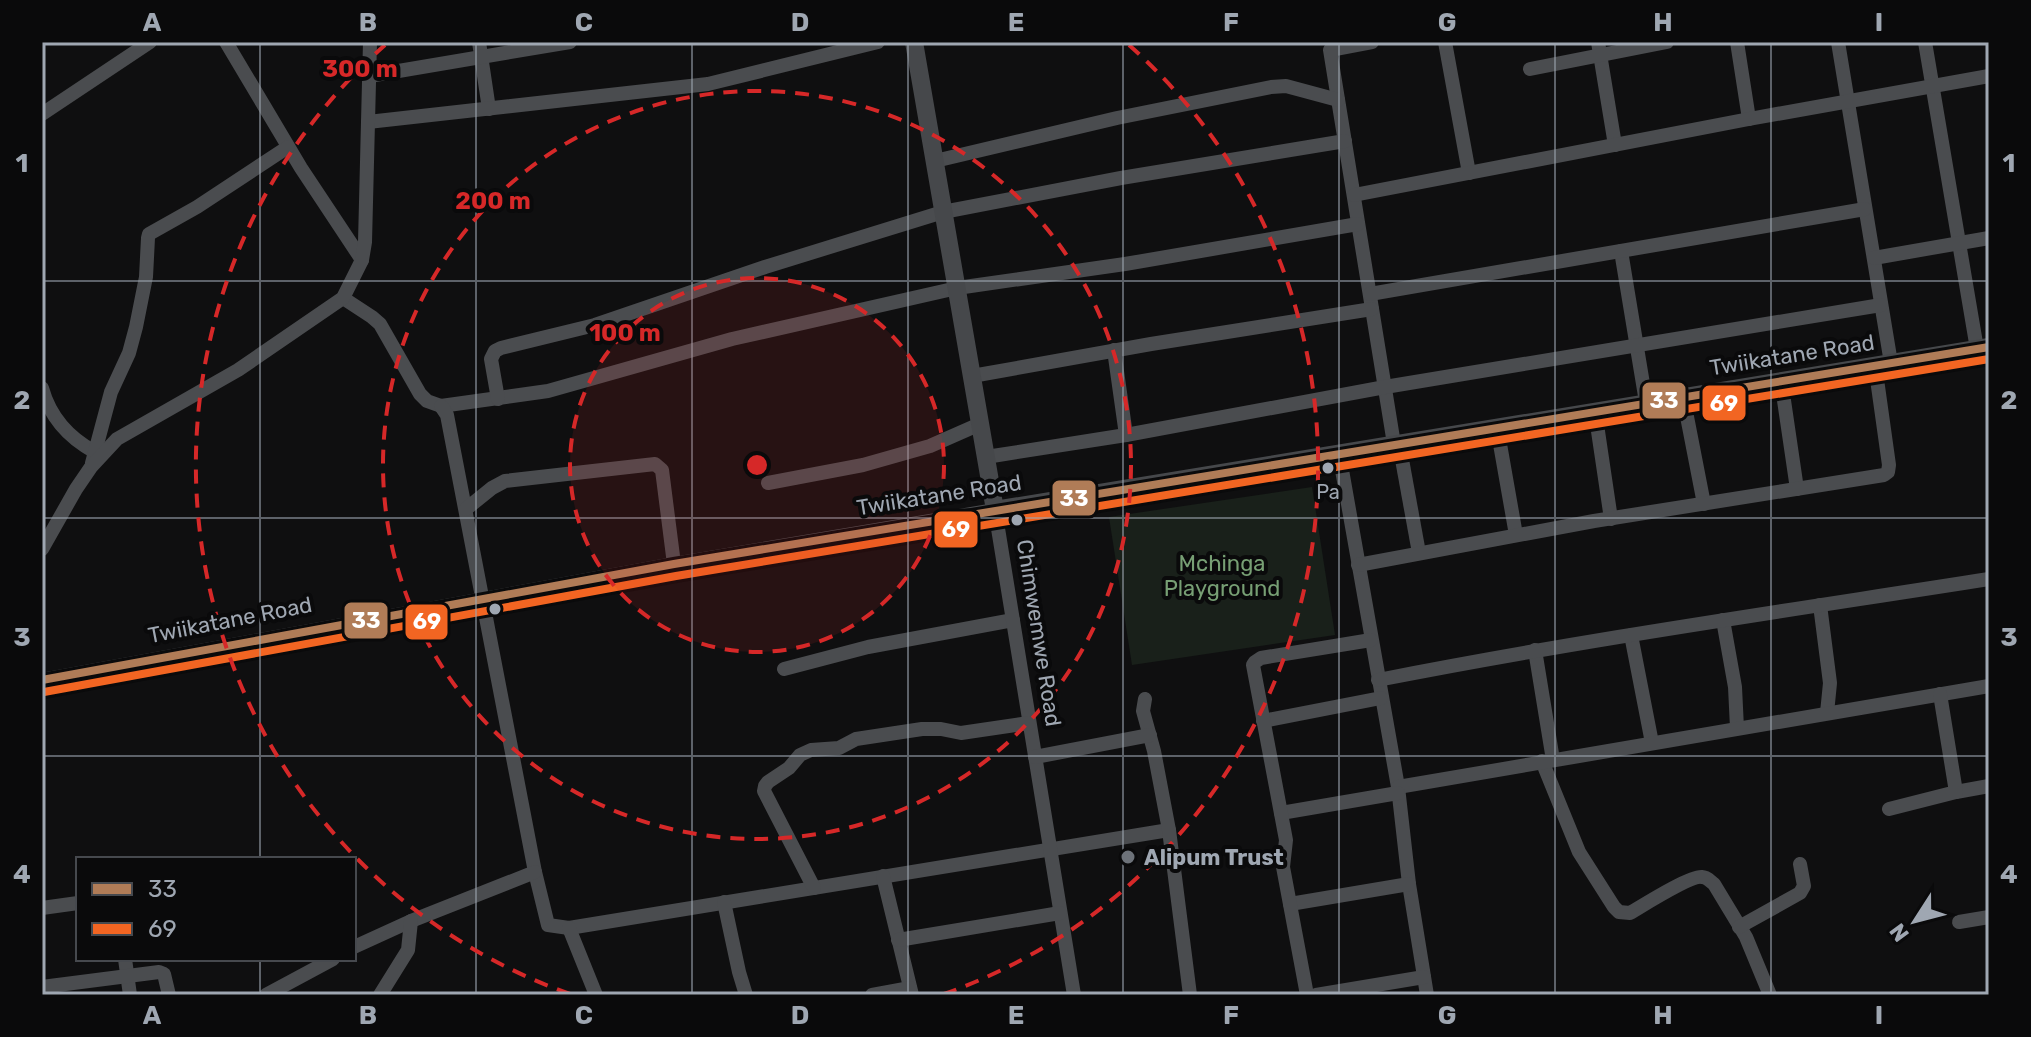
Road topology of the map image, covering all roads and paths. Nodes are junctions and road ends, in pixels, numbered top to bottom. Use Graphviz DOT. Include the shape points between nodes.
graph roads {
  1 [pos="150,42"];
  2 [pos="226,42"];
  3 [pos="370,42"];
  4 [pos="570,42"];
  5 [pos="878,42"];
  6 [pos="914,42"];
  7 [pos="1372,42"];
  8 [pos="1445,42"];
  9 [pos="1667,42"];
  10 [pos="1737,42"];
  11 [pos="1838,42"];
  12 [pos="1925,42"];
  13 [pos="1330,46"];
  14 [pos="480,49"];
  15 [pos="1599,49"];
  16 [pos="1530,69"];
  17 [pos="369,76"];
  18 [pos="1989,76"];
  19 [pos="1932,85"];
  20 [pos="1338,100"];
  21 [pos="1848,101"];
  22 [pos="489,109"];
  23 [pos="42,114"];
  24 [pos="1749,119"];
  25 [pos="368,122"];
  26 [pos="1345,141"];
  27 [pos="1615,145"];
  28 [pos="288,147"];
  29 [pos="935,161"];
  30 [pos="1469,173"];
  31 [pos="1354,195"];
  32 [pos="1865,209"];
  33 [pos="943,212"];
  34 [pos="1358,224"];
  35 [pos="1989,238"];
  36 [pos="1958,244"];
  37 [pos="1621,251"];
  38 [pos="1874,258"];
  39 [pos="362,260"];
  40 [pos="957,288"];
  41 [pos="343,298"];
  42 [pos="1371,302"];
  43 [pos="1881,305"];
  44 [pos="1637,344"];
  45 [pos="1983,348"];
  46 [pos="1114,350"];
  47 [pos="1883,364"];
  48 [pos="972,376"];
  49 [pos="1781,380"];
  50 [pos="1385,387"];
  51 [pos="42,388"];
  52 [pos="1683,396"];
  53 [pos="498,399"];
  54 [pos="1646,402"];
  55 [pos="441,406"];
  56 [pos="1595,411"];
  57 [pos="980,424"];
  58 [pos="1497,427"];
  59 [pos="1126,435"];
  60 [pos="1397,443"];
  61 [pos="1339,453"];
  62 [pos="986,457"];
  63 [pos="93,460"];
  64 [pos="768,483"];
  65 [pos="1797,489"];
  66 [pos="1704,504"];
  67 [pos="466,509"];
  68 [pos="995,510"];
  69 [pos="1611,519"];
  70 [pos="1516,535"];
  71 [pos="42,549"];
  72 [pos="1419,553"];
  73 [pos="674,564"];
  74 [pos="1358,565"];
  75 [pos="1989,579"];
  76 [pos="482,598"];
  77 [pos="1820,605"];
  78 [pos="1013,620"];
  79 [pos="1723,620"];
  80 [pos="1631,635"];
  81 [pos="1371,640"];
  82 [pos="1535,650"];
  83 [pos="784,669"];
  84 [pos="42,680"];
  85 [pos="1378,680"];
  86 [pos="1989,686"];
  87 [pos="1940,694"];
  88 [pos="1381,698"];
  89 [pos="1145,699"];
  90 [pos="1827,713"];
  91 [pos="1263,721"];
  92 [pos="1029,723"];
  93 [pos="1737,728"];
  94 [pos="1150,735"];
  95 [pos="1652,743"];
  96 [pos="1035,757"];
  97 [pos="1548,761"];
  98 [pos="1989,786"];
  99 [pos="1398,790"];
  100 [pos="1956,792"];
  101 [pos="1889,809"];
  102 [pos="1281,813"];
  103 [pos="1169,830"];
  104 [pos="1050,849"];
  105 [pos="1800,864"];
  106 [pos="535,872"];
  107 [pos="883,876"];
  108 [pos="1409,884"];
  109 [pos="814,888"];
  110 [pos="724,902"];
  111 [pos="76,903"];
  112 [pos="1290,904"];
  113 [pos="42,908"];
  114 [pos="1060,913"];
  115 [pos="1989,917"];
  116 [pos="411,921"];
  117 [pos="1959,922"];
  118 [pos="1739,927"];
  119 [pos="569,928"];
  120 [pos="898,940"];
  121 [pos="356,946"];
  122 [pos="125,961"];
  123 [pos="329,961"];
  124 [pos="126,976"];
  125 [pos="1424,977"];
  126 [pos="42,987"];
  127 [pos="911,992"];
  128 [pos="130,995"];
  129 [pos="169,995"];
  130 [pos="266,995"];
  131 [pos="380,995"];
  132 [pos="596,995"];
  133 [pos="746,995"];
  134 [pos="872,995"];
  135 [pos="1074,995"];
  136 [pos="1190,995"];
  137 [pos="1307,995"];
  138 [pos="1316,995"];
  139 [pos="1427,995"];
  140 [pos="1770,995"];
  1 -- 23 [label="street"];
  2 -- 28 [label="street"];
  3 -- 17 [label="street"];
  4 -- 14 [label="street"];
  5 -- 22 [label="street" via="708,84"];
  6 -- 29 [label="main road, Chimwemwe Road"];
  7 -- 13 [label="street"];
  8 -- 30 [label="street"];
  9 -- 15 [label="street"];
  10 -- 24 [label="street"];
  11 -- 21 [label="street"];
  12 -- 19 [label="street"];
  13 -- 20 [label="street"];
  14 -- 17 [label="street"];
  14 -- 22 [label="street"];
  15 -- 16 [label="street"];
  15 -- 27 [label="street"];
  17 -- 25 [label="street"];
  18 -- 19 [label="street"];
  19 -- 21 [label="street"];
  19 -- 36 [label="street"];
  20 -- 26 [label="street"];
  20 -- 29 [label="street" via="1271,87"];
  21 -- 24 [label="street"];
  21 -- 32 [label="street"];
  22 -- 25 [label="street"];
  24 -- 27 [label="street"];
  25 -- 39 [label="street"];
  26 -- 31 [label="street"];
  26 -- 33 [label="street"];
  27 -- 30 [label="street"];
  28 -- 39 [label="street"];
  28 -- 63 [label="street" via="149,234 136,327"];
  29 -- 33 [label="main road, Chimwemwe Road"];
  30 -- 31 [label="street"];
  31 -- 34 [label="street"];
  32 -- 37 [label="street"];
  32 -- 38 [label="street"];
  33 -- 40 [label="main road, Chimwemwe Road"];
  33 -- 53 [label="street" via="608,321 501,348 491,359"];
  34 -- 40 [label="street"];
  34 -- 42 [label="street"];
  35 -- 36 [label="street"];
  36 -- 38 [label="street"];
  36 -- 45 [label="street"];
  37 -- 42 [label="street"];
  37 -- 44 [label="street"];
  38 -- 43 [label="street"];
  39 -- 41 [label="street"];
  40 -- 48 [label="main road, Chimwemwe Road"];
  40 -- 53 [label="street" via="732,339 573,386"];
  41 -- 55 [label="street" via="380,324 420,394"];
  41 -- 63 [label="street" via="238,370 117,439"];
  42 -- 46 [label="street"];
  42 -- 50 [label="street"];
  43 -- 44 [label="street"];
  43 -- 47 [label="street"];
  44 -- 50 [label="street"];
  44 -- 54 [label="street"];
  45 -- 47 [label="main road, Twiikatane Road"];
  46 -- 48 [label="street"];
  46 -- 59 [label="street"];
  47 -- 49 [label="main road, Twiikatane Road"];
  47 -- 65 [label="street" via="1888,472"];
  48 -- 57 [label="main road, Chimwemwe Road"];
  49 -- 52 [label="main road, Twiikatane Road"];
  49 -- 65 [label="street"];
  50 -- 59 [label="street"];
  50 -- 60 [label="street"];
  51 -- 63 [label="street" via="56,420"];
  52 -- 54 [label="main road, Twiikatane Road"];
  52 -- 66 [label="street"];
  53 -- 55 [label="street"];
  54 -- 56 [label="main road, Twiikatane Road"];
  55 -- 67 [label="street"];
  56 -- 58 [label="main road, Twiikatane Road"];
  56 -- 69 [label="street"];
  57 -- 62 [label="main road, Chimwemwe Road"];
  57 -- 64 [label="street" via="930,446 863,465"];
  58 -- 60 [label="main road, Twiikatane Road"];
  58 -- 70 [label="street"];
  59 -- 62 [label="street"];
  60 -- 61 [label="main road, Twiikatane Road"];
  60 -- 72 [label="street"];
  61 -- 68 [label="main road, Twiikatane Road"];
  61 -- 74 [label="street"];
  62 -- 68 [label="main road, Chimwemwe Road"];
  63 -- 71 [label="street"];
  65 -- 66 [label="street"];
  66 -- 69 [label="street"];
  67 -- 73 [label="street" via="505,481 655,464 662,470"];
  67 -- 76 [label="street"];
  68 -- 73 [label="street, Twiikatane Road"];
  68 -- 78 [label="street, Chimwemwe Road"];
  69 -- 70 [label="street"];
  70 -- 72 [label="street"];
  72 -- 74 [label="street"];
  73 -- 76 [label="street, Twiikatane Road"];
  74 -- 81 [label="street"];
  75 -- 77 [label="street"];
  76 -- 84 [label="street, Twiikatane Road"];
  76 -- 106 [label="street"];
  77 -- 79 [label="street"];
  77 -- 90 [label="street" via="1830,683"];
  78 -- 83 [label="street" via="855,649"];
  78 -- 92 [label="street, Chimwemwe Road"];
  79 -- 80 [label="street"];
  79 -- 93 [label="street"];
  80 -- 82 [label="street"];
  80 -- 95 [label="street"];
  81 -- 85 [label="street"];
  81 -- 91 [label="street" via="1257,660 1253,670"];
  82 -- 85 [label="street"];
  82 -- 97 [label="street"];
  85 -- 88 [label="street"];
  86 -- 87 [label="street"];
  87 -- 90 [label="street"];
  87 -- 100 [label="street"];
  88 -- 91 [label="street"];
  88 -- 99 [label="street"];
  89 -- 94 [label="street"];
  90 -- 93 [label="street"];
  91 -- 102 [label="street"];
  92 -- 96 [label="street, Chimwemwe Road"];
  92 -- 109 [label="street" via="961,733 908,731 800,755 764,791"];
  93 -- 95 [label="street"];
  94 -- 96 [label="street"];
  94 -- 103 [label="street"];
  95 -- 97 [label="street"];
  96 -- 104 [label="street, Chimwemwe Road"];
  97 -- 99 [label="street"];
  97 -- 118 [label="street" via="1579,852 1619,912 1630,913 1702,877 1714,884"];
  98 -- 100 [label="street"];
  99 -- 102 [label="street"];
  99 -- 108 [label="street"];
  100 -- 101 [label="street"];
  102 -- 112 [label="street"];
  103 -- 104 [label="street"];
  103 -- 136 [label="street"];
  104 -- 107 [label="street"];
  104 -- 114 [label="street, Chimwemwe Road"];
  105 -- 118 [label="street" via="1800,893"];
  106 -- 116 [label="street"];
  106 -- 119 [label="street" via="547,924"];
  107 -- 109 [label="street"];
  107 -- 120 [label="street"];
  108 -- 112 [label="street"];
  108 -- 125 [label="street"];
  109 -- 110 [label="street"];
  110 -- 119 [label="street"];
  110 -- 133 [label="street"];
  111 -- 113 [label="street"];
  112 -- 137 [label="street"];
  114 -- 120 [label="street"];
  114 -- 135 [label="street, Chimwemwe Road"];
  115 -- 117 [label="street"];
  116 -- 121 [label="street"];
  116 -- 131 [label="street" via="408,950"];
  118 -- 140 [label="street"];
  119 -- 132 [label="street"];
  120 -- 127 [label="street"];
  122 -- 124 [label="street"];
  123 -- 130 [label="street"];
  124 -- 126 [label="street"];
  124 -- 128 [label="street"];
  124 -- 129 [label="street" via="163,973"];
  125 -- 138 [label="street"];
  125 -- 139 [label="street"];
  127 -- 134 [label="street"];
}
